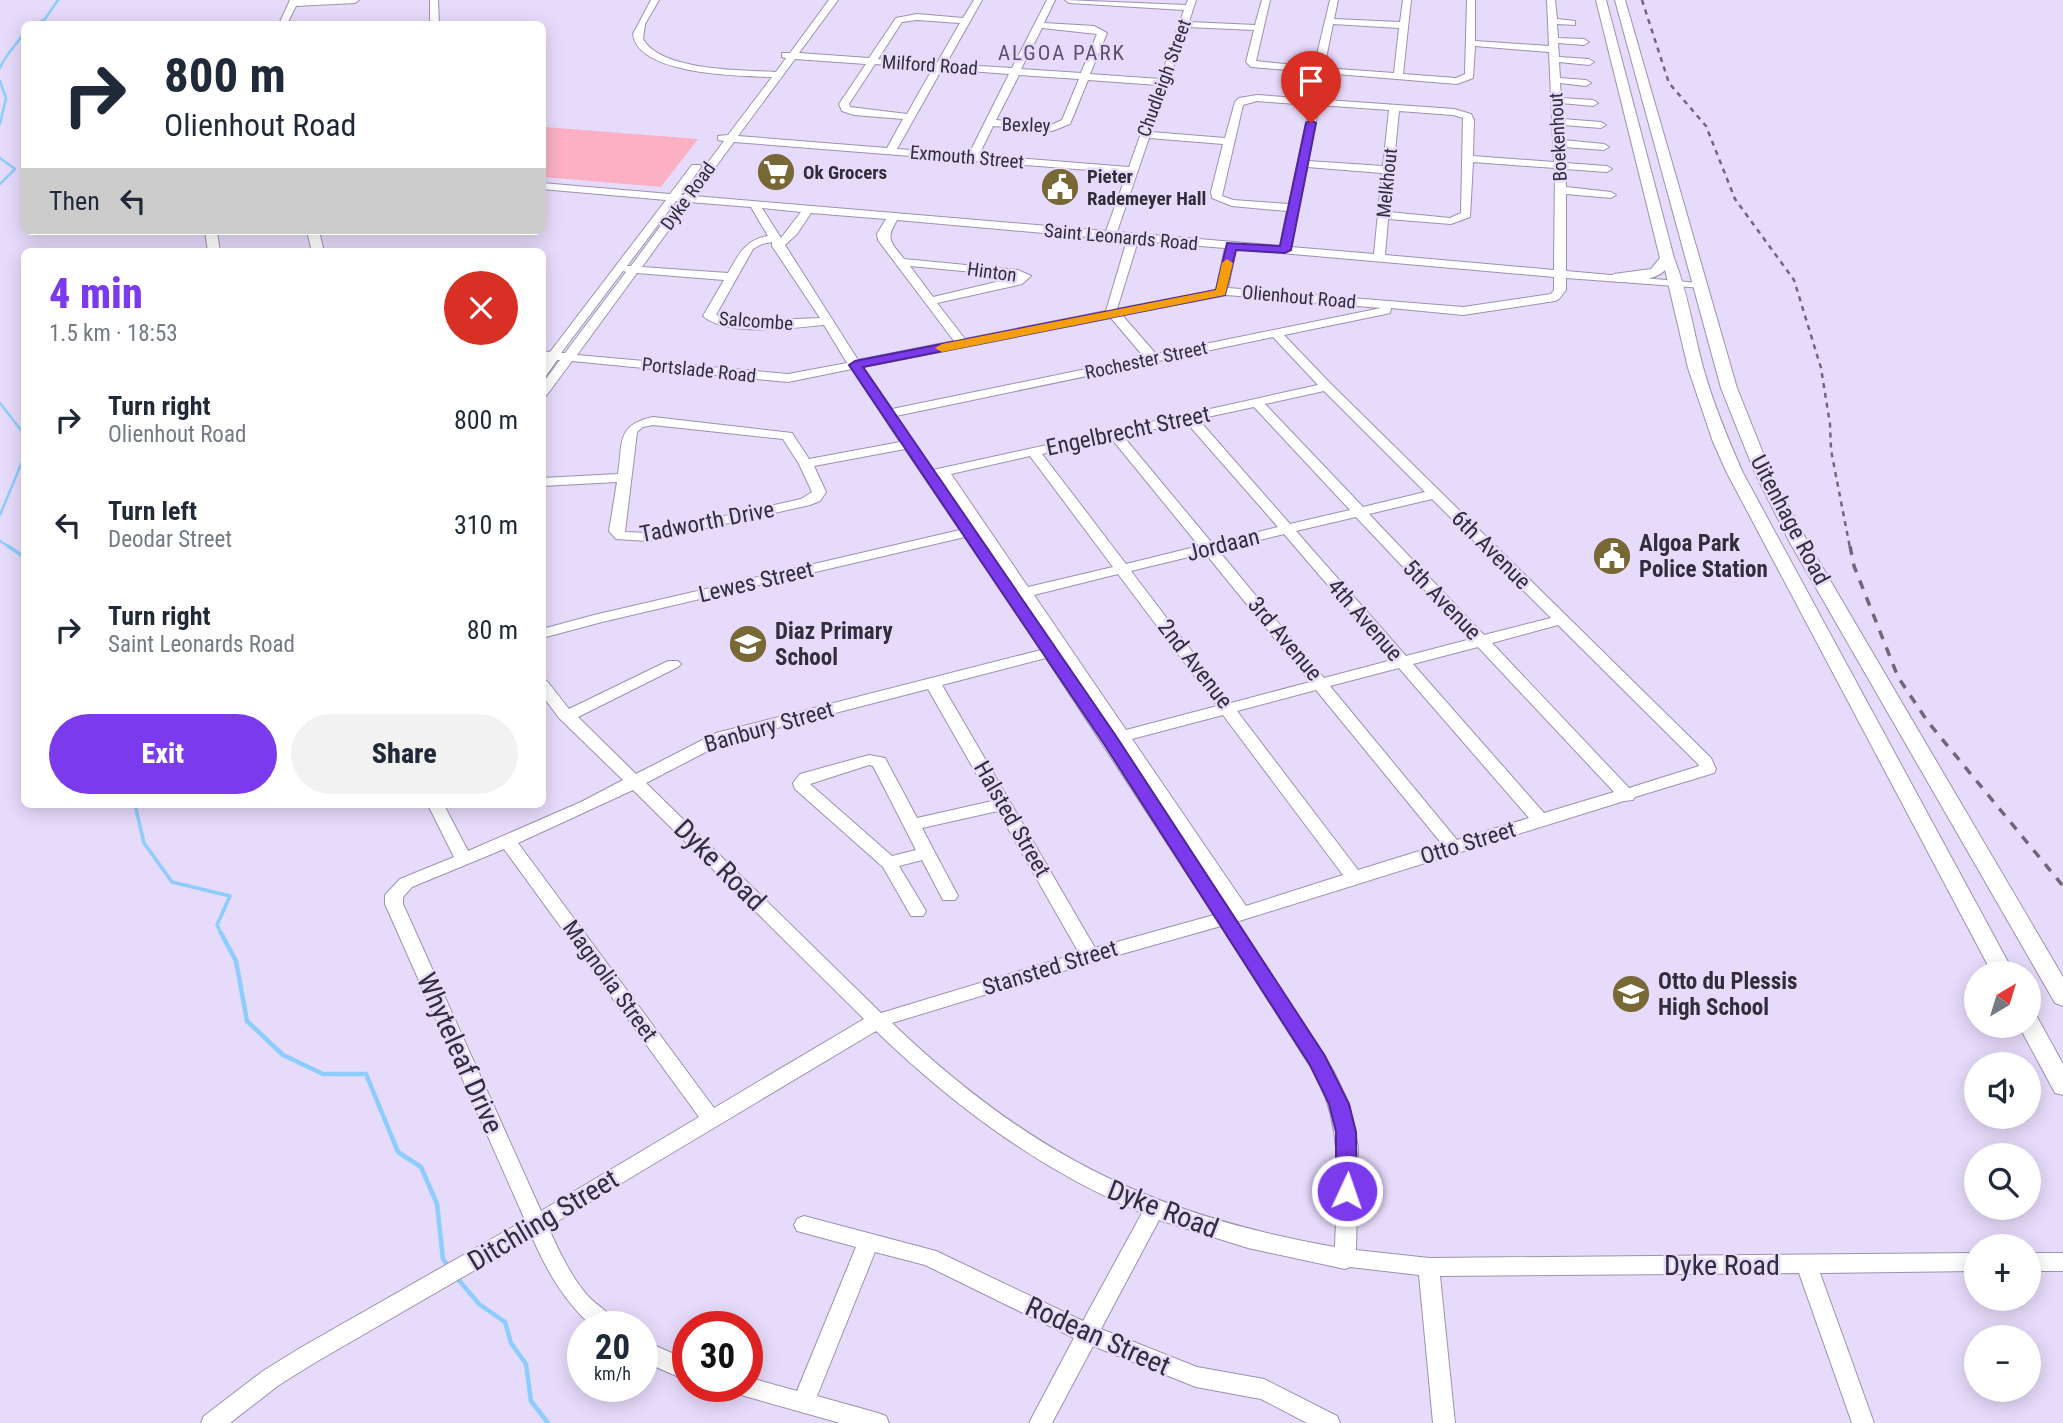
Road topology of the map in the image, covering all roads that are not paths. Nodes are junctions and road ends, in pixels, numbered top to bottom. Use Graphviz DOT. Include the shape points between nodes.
graph roads {
  1 [pos="355,0"];
  2 [pos="433,0"];
  3 [pos="655,0"];
  4 [pos="822,0"];
  5 [pos="834,0"];
  6 [pos="978,0"];
  7 [pos="1051,0"];
  8 [pos="1069,0"];
  9 [pos="1266,0"];
  10 [pos="1334,0"];
  11 [pos="1407,0"];
  12 [pos="1471,0"];
  13 [pos="1551,0"];
  14 [pos="1601,0"];
  15 [pos="1620,0"];
  16 [pos="293,1"];
  17 [pos="1118,1"];
  18 [pos="1190,4"];
  19 [pos="967,20"];
  20 [pos="284,21"];
  21 [pos="435,21"];
  22 [pos="1330,21"];
  23 [pos="1552,22"];
  24 [pos="1184,23"];
  25 [pos="1572,23"];
  26 [pos="1038,25"];
  27 [pos="1404,25"];
  28 [pos="1259,28"];
  29 [pos="1584,42"];
  30 [pos="1471,43"];
  31 [pos="1553,49"];
  32 [pos="781,54"];
  33 [pos="793,55"];
  34 [pos="872,61"];
  35 [pos="1588,62"];
  36 [pos="940,66"];
  37 [pos="1318,71"];
  38 [pos="1015,72"];
  39 [pos="772,75"];
  40 [pos="1085,76"];
  41 [pos="1398,77"];
  42 [pos="1555,80"];
  43 [pos="1163,82"];
  44 [pos="1586,83"];
  45 [pos="1357,90"];
  46 [pos="1555,100"];
  47 [pos="1315,102"];
  48 [pos="1593,103"];
  49 [pos="1394,108"];
  50 [pos="910,117"];
  51 [pos="1557,122"];
  52 [pos="990,123"];
  53 [pos="1601,125"];
  54 [pos="1144,135"];
  55 [pos="724,139"];
  56 [pos="1229,141"];
  57 [pos="1558,143"];
  58 [pos="1604,147"];
  59 [pos="890,151"];
  60 [pos="972,158"];
  61 [pos="1469,159"];
  62 [pos="1303,164"];
  63 [pos="1559,165"];
  64 [pos="1607,169"];
  65 [pos="1131,170"];
  66 [pos="1388,170"];
  67 [pos="546,186"];
  68 [pos="1561,190"];
  69 [pos="1611,195"];
  70 [pos="671,198"];
  71 [pos="685,199"];
  72 [pos="754,204"];
  73 [pos="1293,208"];
  74 [pos="808,209"];
  75 [pos="1384,215"];
  76 [pos="892,216"];
  77 [pos="1110,236"];
  78 [pos="1133,238"];
  79 [pos="776,242"];
  80 [pos="1231,246"];
  81 [pos="1285,250"];
  82 [pos="1378,258"];
  83 [pos="1667,258"];
  84 [pos="901,262"];
  85 [pos="621,269"];
  86 [pos="635,270"];
  87 [pos="1559,273"];
  88 [pos="729,277"];
  89 [pos="1614,278"];
  90 [pos="1677,284"];
  91 [pos="1699,286"];
  92 [pos="1221,292"];
  93 [pos="929,301"];
  94 [pos="1403,306"];
  95 [pos="1112,314"];
  96 [pos="827,321"];
  97 [pos="1276,333"];
  98 [pos="962,344"];
  99 [pos="548,355"];
  100 [pos="570,357"];
  101 [pos="1153,359"];
  102 [pos="855,365"];
  103 [pos="1327,387"];
  104 [pos="546,388"];
  105 [pos="1258,404"];
  106 [pos="888,414"];
  107 [pos="1189,418"];
  108 [pos="1114,433"];
  109 [pos="908,444"];
  110 [pos="1033,450"];
  111 [pos="806,464"];
  112 [pos="936,473"];
  113 [pos="623,478"];
  114 [pos="546,482"];
  115 [pos="1434,494"];
  116 [pos="1359,512"];
  117 [pos="1285,530"];
  118 [pos="970,532"];
  119 [pos="1209,548"];
  120 [pos="1122,569"];
  121 [pos="1018,595"];
  122 [pos="1560,620"];
  123 [pos="546,633"];
  124 [pos="1481,640"];
  125 [pos="1051,652"];
  126 [pos="1402,662"];
  127 [pos="673,664"];
  128 [pos="933,683"];
  129 [pos="1321,683"];
  130 [pos="546,689"];
  131 [pos="1229,708"];
  132 [pos="567,716"];
  133 [pos="1116,738"];
  134 [pos="1708,765"];
  135 [pos="635,780"];
  136 [pos="1627,796"];
  137 [pos="1003,804"];
  138 [pos="438,808"];
  139 [pos="1542,822"];
  140 [pos="912,825"];
  141 [pos="508,842"];
  142 [pos="1454,847"];
  143 [pos="926,853"];
  144 [pos="464,860"];
  145 [pos="889,863"];
  146 [pos="1355,878"];
  147 [pos="949,896"];
  148 [pos="917,911"];
  149 [pos="1233,916"];
  150 [pos="1090,956"];
  151 [pos="1997,961"];
  152 [pos="2063,997"];
  153 [pos="877,1021"];
  154 [pos="2037,1038"];
  155 [pos="2063,1086"];
  156 [pos="712,1120"];
  157 [pos="1154,1209"];
  158 [pos="536,1224"];
  159 [pos="804,1226"];
  160 [pos="868,1243"];
  161 [pos="1345,1260"];
  162 [pos="1964,1262"];
  163 [pos="2041,1262"];
  164 [pos="2063,1262"];
  165 [pos="1806,1264"];
  166 [pos="1429,1267"];
  167 [pos="590,1311"];
  168 [pos="1088,1334"];
  169 [pos="763,1392"];
  170 [pos="803,1403"];
  171 [pos="212,1423"];
  172 [pos="878,1423"];
  173 [pos="1040,1423"];
  174 [pos="1328,1423"];
  175 [pos="1444,1423"];
  176 [pos="1863,1423"];
  1 -- 16 [label="street"];
  2 -- 21 [label="street"];
  3 -- 39 [label="street" via="638,32 644,52 679,65"];
  4 -- 32 [label="street, Dyke Road"];
  5 -- 33 [label="street, Dyke Road"];
  6 -- 19 [label="street"];
  7 -- 26 [label="street"];
  8 -- 17 [label="street"];
  9 -- 28 [label="street"];
  10 -- 22 [label="street"];
  11 -- 27 [label="street"];
  12 -- 30 [label="street"];
  13 -- 23 [label="street, Boekenhout"];
  14 -- 83 [label="main road, Uitenhage Road"];
  15 -- 91 [label="main road, Uitenhage Road"];
  16 -- 20 [label="street"];
  17 -- 18 [label="street"];
  18 -- 24 [label="street, Chudleigh Street"];
  19 -- 34 [label="street" via="901,19"];
  19 -- 36 [label="street"];
  22 -- 27 [label="street"];
  22 -- 37 [label="street"];
  23 -- 25 [label="street"];
  23 -- 31 [label="street, Boekenhout"];
  24 -- 28 [label="street"];
  24 -- 43 [label="street, Chudleigh Street"];
  26 -- 38 [label="street"];
  26 -- 40 [label="street, Bexley" via="1102,33"];
  27 -- 41 [label="street"];
  28 -- 37 [label="street" via="1254,65"];
  29 -- 31 [label="street"];
  30 -- 31 [label="street"];
  30 -- 41 [label="street" via="1470,76 1466,79"];
  31 -- 35 [label="street"];
  31 -- 42 [label="street, Boekenhout"];
  32 -- 33 [label="street, Milford Road"];
  32 -- 39 [label="street, Dyke Road"];
  33 -- 34 [label="street, Milford Road"];
  33 -- 39 [label="street, Dyke Road"];
  34 -- 36 [label="street, Milford Road"];
  34 -- 50 [label="street" via="844,104 846,109"];
  36 -- 38 [label="street, Milford Road"];
  36 -- 50 [label="street"];
  37 -- 45 [label="street"];
  38 -- 40 [label="street, Milford Road"];
  38 -- 52 [label="street"];
  39 -- 55 [label="street, Dyke Road"];
  40 -- 43 [label="street, Milford Road"];
  40 -- 52 [label="street, Bexley" via="1063,125"];
  41 -- 45 [label="street"];
  42 -- 44 [label="street"];
  42 -- 46 [label="street, Boekenhout"];
  43 -- 54 [label="street, Chudleigh Street"];
  45 -- 47 [label="street"];
  45 -- 49 [label="street"];
  46 -- 48 [label="street"];
  46 -- 51 [label="street, Boekenhout"];
  47 -- 56 [label="street" via="1242,100"];
  47 -- 62 [label="street"];
  49 -- 61 [label="street" via="1467,116"];
  49 -- 66 [label="street, Melkhout"];
  50 -- 59 [label="street"];
  51 -- 53 [label="street"];
  51 -- 57 [label="street, Boekenhout"];
  52 -- 60 [label="street"];
  54 -- 56 [label="street"];
  54 -- 65 [label="street, Chudleigh Street"];
  55 -- 59 [label="street, Exmouth Street"];
  55 -- 70 [label="street, Dyke Road"];
  55 -- 71 [label="street, Dyke Road"];
  56 -- 73 [label="street" via="1217,198 1232,204"];
  57 -- 58 [label="street"];
  57 -- 63 [label="street, Boekenhout"];
  59 -- 60 [label="street, Exmouth Street"];
  60 -- 65 [label="street, Exmouth Street"];
  61 -- 63 [label="street"];
  61 -- 75 [label="street" via="1463,218"];
  62 -- 66 [label="street"];
  62 -- 73 [label="street"];
  63 -- 64 [label="street"];
  63 -- 68 [label="street, Boekenhout"];
  65 -- 77 [label="street, Chudleigh Street"];
  66 -- 75 [label="street, Melkhout"];
  67 -- 70 [label="street, Saint Leonards Road"];
  68 -- 69 [label="street"];
  68 -- 87 [label="street, Boekenhout"];
  70 -- 71 [label="street, Saint Leonards Road"];
  70 -- 85 [label="street, Dyke Road"];
  71 -- 72 [label="street, Saint Leonards Road"];
  71 -- 86 [label="street, Dyke Road"];
  72 -- 74 [label="street, Saint Leonards Road"];
  72 -- 79 [label="street"];
  73 -- 81 [label="street"];
  74 -- 76 [label="street, Saint Leonards Road"];
  74 -- 79 [label="street, Salcombe" via="793,232"];
  75 -- 82 [label="street, Melkhout"];
  76 -- 77 [label="street, Saint Leonards Road"];
  76 -- 84 [label="street" via="883,237"];
  77 -- 78 [label="street, Saint Leonards Road"];
  78 -- 80 [label="street, Saint Leonards Road"];
  78 -- 95 [label="street"];
  79 -- 88 [label="street, Salcombe" via="751,244"];
  79 -- 96 [label="street"];
  80 -- 81 [label="street, Saint Leonards Road"];
  80 -- 92 [label="street"];
  81 -- 82 [label="street, Saint Leonards Road"];
  82 -- 87 [label="street, Saint Leonards Road"];
  83 -- 89 [label="main road" via="1655,273"];
  83 -- 90 [label="main road, Uitenhage Road"];
  84 -- 93 [label="street"];
  84 -- 93 [label="street, Hinton" via="1025,276 1018,282"];
  85 -- 86 [label="street"];
  85 -- 99 [label="street, Dyke Road"];
  86 -- 88 [label="street"];
  86 -- 100 [label="street, Dyke Road"];
  87 -- 89 [label="street, Saint Leonards Road"];
  87 -- 94 [label="street, Olienhout Road" via="1560,293 1548,299 1478,310"];
  88 -- 96 [label="street, Salcombe" via="708,313 715,320 776,326"];
  89 -- 90 [label="street, Saint Leonards Road"];
  90 -- 91 [label="street, Saint Leonards Road"];
  90 -- 151 [label="main road, Uitenhage Road" via="1696,368 1730,463"];
  91 -- 152 [label="main road, Uitenhage Road" via="1742,425 1777,501"];
  92 -- 94 [label="street, Olienhout Road"];
  92 -- 95 [label="street, Olienhout Road"];
  93 -- 98 [label="street"];
  94 -- 97 [label="street, Rochester Street"];
  95 -- 98 [label="street, Olienhout Road"];
  95 -- 101 [label="street"];
  96 -- 102 [label="street"];
  97 -- 101 [label="street, Rochester Street"];
  97 -- 103 [label="street, 6th Avenue"];
  98 -- 102 [label="street, Olienhout Road"];
  99 -- 100 [label="street, Portslade Road"];
  100 -- 102 [label="street, Portslade Road" via="783,378"];
  100 -- 104 [label="street, Dyke Road"];
  101 -- 106 [label="street, Rochester Street"];
  102 -- 106 [label="street"];
  103 -- 105 [label="street, Engelbrecht Street"];
  103 -- 115 [label="street, 6th Avenue"];
  105 -- 107 [label="street, Engelbrecht Street"];
  105 -- 116 [label="street, 5th Avenue"];
  106 -- 109 [label="street"];
  107 -- 108 [label="street, Engelbrecht Street"];
  107 -- 117 [label="street, 4th Avenue"];
  108 -- 110 [label="street, Engelbrecht Street"];
  108 -- 119 [label="street, 3rd Avenue"];
  109 -- 111 [label="street"];
  109 -- 112 [label="street"];
  110 -- 112 [label="street, Engelbrecht Street"];
  110 -- 120 [label="street, 2nd Avenue"];
  111 -- 113 [label="street, Tadworth Drive" via="793,442 782,435 653,421 632,431"];
  111 -- 113 [label="street, Tadworth Drive" via="819,489 811,500 638,538 616,531"];
  112 -- 118 [label="street"];
  112 -- 121 [label="street"];
  113 -- 114 [label="street"];
  115 -- 116 [label="street, Jordaan"];
  115 -- 122 [label="street, 6th Avenue"];
  116 -- 117 [label="street, Jordaan"];
  116 -- 124 [label="street, 5th Avenue"];
  117 -- 119 [label="street, Jordaan"];
  117 -- 126 [label="street, 4th Avenue"];
  118 -- 121 [label="street"];
  118 -- 123 [label="street, Lewes Street"];
  119 -- 120 [label="street, Jordaan"];
  119 -- 129 [label="street, 3rd Avenue"];
  120 -- 121 [label="street, Jordaan"];
  120 -- 131 [label="street, 2nd Avenue"];
  121 -- 125 [label="street"];
  121 -- 133 [label="street"];
  122 -- 124 [label="street"];
  122 -- 134 [label="street, 6th Avenue"];
  124 -- 126 [label="street"];
  124 -- 136 [label="street, 5th Avenue"];
  125 -- 128 [label="street, Banbury Street"];
  125 -- 133 [label="street"];
  126 -- 129 [label="street"];
  126 -- 139 [label="street, 4th Avenue"];
  127 -- 132 [label="street"];
  128 -- 135 [label="street, Banbury Street" via="730,734"];
  128 -- 137 [label="street, Halsted Street"];
  129 -- 131 [label="street"];
  129 -- 142 [label="street, 3rd Avenue"];
  130 -- 132 [label="street, Dyke Road"];
  131 -- 133 [label="street"];
  131 -- 146 [label="street, 2nd Avenue"];
  132 -- 135 [label="street, Dyke Road"];
  133 -- 149 [label="street"];
  134 -- 136 [label="street, Otto Street" via="1706,771"];
  135 -- 141 [label="street, Banbury Street"];
  135 -- 153 [label="street, Dyke Road"];
  136 -- 139 [label="street, Otto Street"];
  137 -- 140 [label="street"];
  137 -- 150 [label="street, Halsted Street"];
  138 -- 144 [label="street"];
  139 -- 142 [label="street, Otto Street"];
  140 -- 143 [label="street"];
  140 -- 145 [label="street" via="877,760 808,777 801,783"];
  141 -- 144 [label="street, Banbury Street"];
  141 -- 156 [label="street, Magnolia Street"];
  142 -- 146 [label="street, Otto Street"];
  143 -- 145 [label="street"];
  143 -- 147 [label="street"];
  144 -- 158 [label="street, Whyteleaf Drive" via="406,883 393,900"];
  145 -- 148 [label="street"];
  146 -- 149 [label="street, Otto Street"];
  149 -- 150 [label="street, Stansted Street"];
  149 -- 161 [label="street" via="1339,1104 1348,1147"];
  150 -- 153 [label="street, Stansted Street"];
  153 -- 156 [label="street, Ditchling Street"];
  153 -- 157 [label="street, Dyke Road" via="1014,1135 1079,1174"];
  154 -- 155 [label="main road"];
  156 -- 158 [label="street, Ditchling Street"];
  157 -- 161 [label="street, Dyke Road" via="1247,1239"];
  157 -- 168 [label="street"];
  158 -- 167 [label="street, Whyteleaf Drive" via="554,1263"];
  158 -- 171 [label="street, Ditchling Street" via="271,1378"];
  159 -- 160 [label="street, Rodean Street"];
  160 -- 168 [label="street, Rodean Street" via="929,1257"];
  160 -- 170 [label="street"];
  161 -- 166 [label="street, Dyke Road"];
  162 -- 165 [label="street, Dyke Road"];
  163 -- 164 [label="street"];
  165 -- 166 [label="street, Dyke Road"];
  165 -- 176 [label="street"];
  166 -- 175 [label="street"];
  168 -- 173 [label="street"];
  168 -- 174 [label="street, Rodean Street" via="1188,1374 1264,1389"];
  169 -- 170 [label="street"];
  170 -- 172 [label="street"];
}
